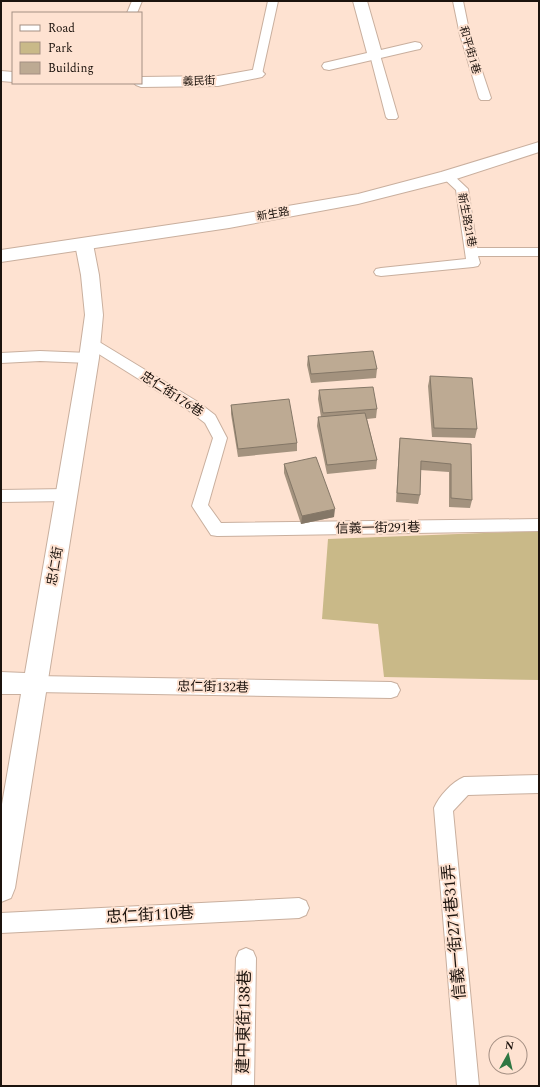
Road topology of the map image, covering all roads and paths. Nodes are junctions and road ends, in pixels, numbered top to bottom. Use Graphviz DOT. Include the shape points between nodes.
graph roads {
  1 [pos="137,1"];
  2 [pos="273,1"];
  3 [pos="360,1"];
  4 [pos="458,1"];
  5 [pos="132,12"];
  6 [pos="415,46"];
  7 [pos="375,55"];
  8 [pos="329,66"];
  9 [pos="257,74"];
  10 [pos="1,76"];
  11 [pos="12,77"];
  12 [pos="142,82"];
  13 [pos="485,98"];
  14 [pos="392,117"];
  15 [pos="539,147"];
  16 [pos="447,176"];
  17 [pos="84,244"];
  18 [pos="471,252"];
  19 [pos="539,252"];
  20 [pos="1,256"];
  21 [pos="381,272"];
  22 [pos="90,351"];
  23 [pos="1,358"];
  24 [pos="67,495"];
  25 [pos="1,496"];
  26 [pos="539,525"];
  27 [pos="217,530"];
  28 [pos="1,683"];
  29 [pos="35,684"];
  30 [pos="391,690"];
  31 [pos="539,784"];
  32 [pos="1,888"];
  33 [pos="299,908"];
  34 [pos="1,922"];
  35 [pos="246,958"];
  36 [pos="243,1086"];
  37 [pos="468,1086"];
  1 -- 5 [label="lane"];
  2 -- 9 [label="lane"];
  3 -- 7 [label="street"];
  4 -- 13 [label="lane, 和平街1巷" via="465,35"];
  6 -- 7 [label="street"];
  7 -- 8 [label="street"];
  7 -- 14 [label="lane"];
  9 -- 12 [label="street, 義民街" via="218,81"];
  10 -- 11 [label="street"];
  15 -- 16 [label="street, 新生路"];
  16 -- 17 [label="street, 新生路" via="358,199"];
  16 -- 18 [label="lane, 新生路21巷" via="462,189"];
  17 -- 20 [label="street, 新生路"];
  17 -- 22 [label="street, 忠仁街" via="94,315"];
  18 -- 19 [label="lane, 新生路21巷"];
  18 -- 21 [label="lane" via="473,263"];
  22 -- 23 [label="lane"];
  22 -- 24 [label="street, 忠仁街"];
  22 -- 27 [label="lane, 忠仁街176巷" via="193,406 210,419 220,438 200,506"];
  24 -- 25 [label="lane"];
  24 -- 29 [label="street, 忠仁街"];
  26 -- 27 [label="lane, 信義一街291巷"];
  28 -- 29 [label="street"];
  29 -- 30 [label="lane, 忠仁街132巷"];
  29 -- 32 [label="street, 忠仁街"];
  31 -- 37 [label="lane, 信義一街271巷31弄" via="464,786 443,808"];
  33 -- 34 [label="lane, 忠仁街110巷"];
  35 -- 36 [label="lane, 建中東街138巷"];
}
